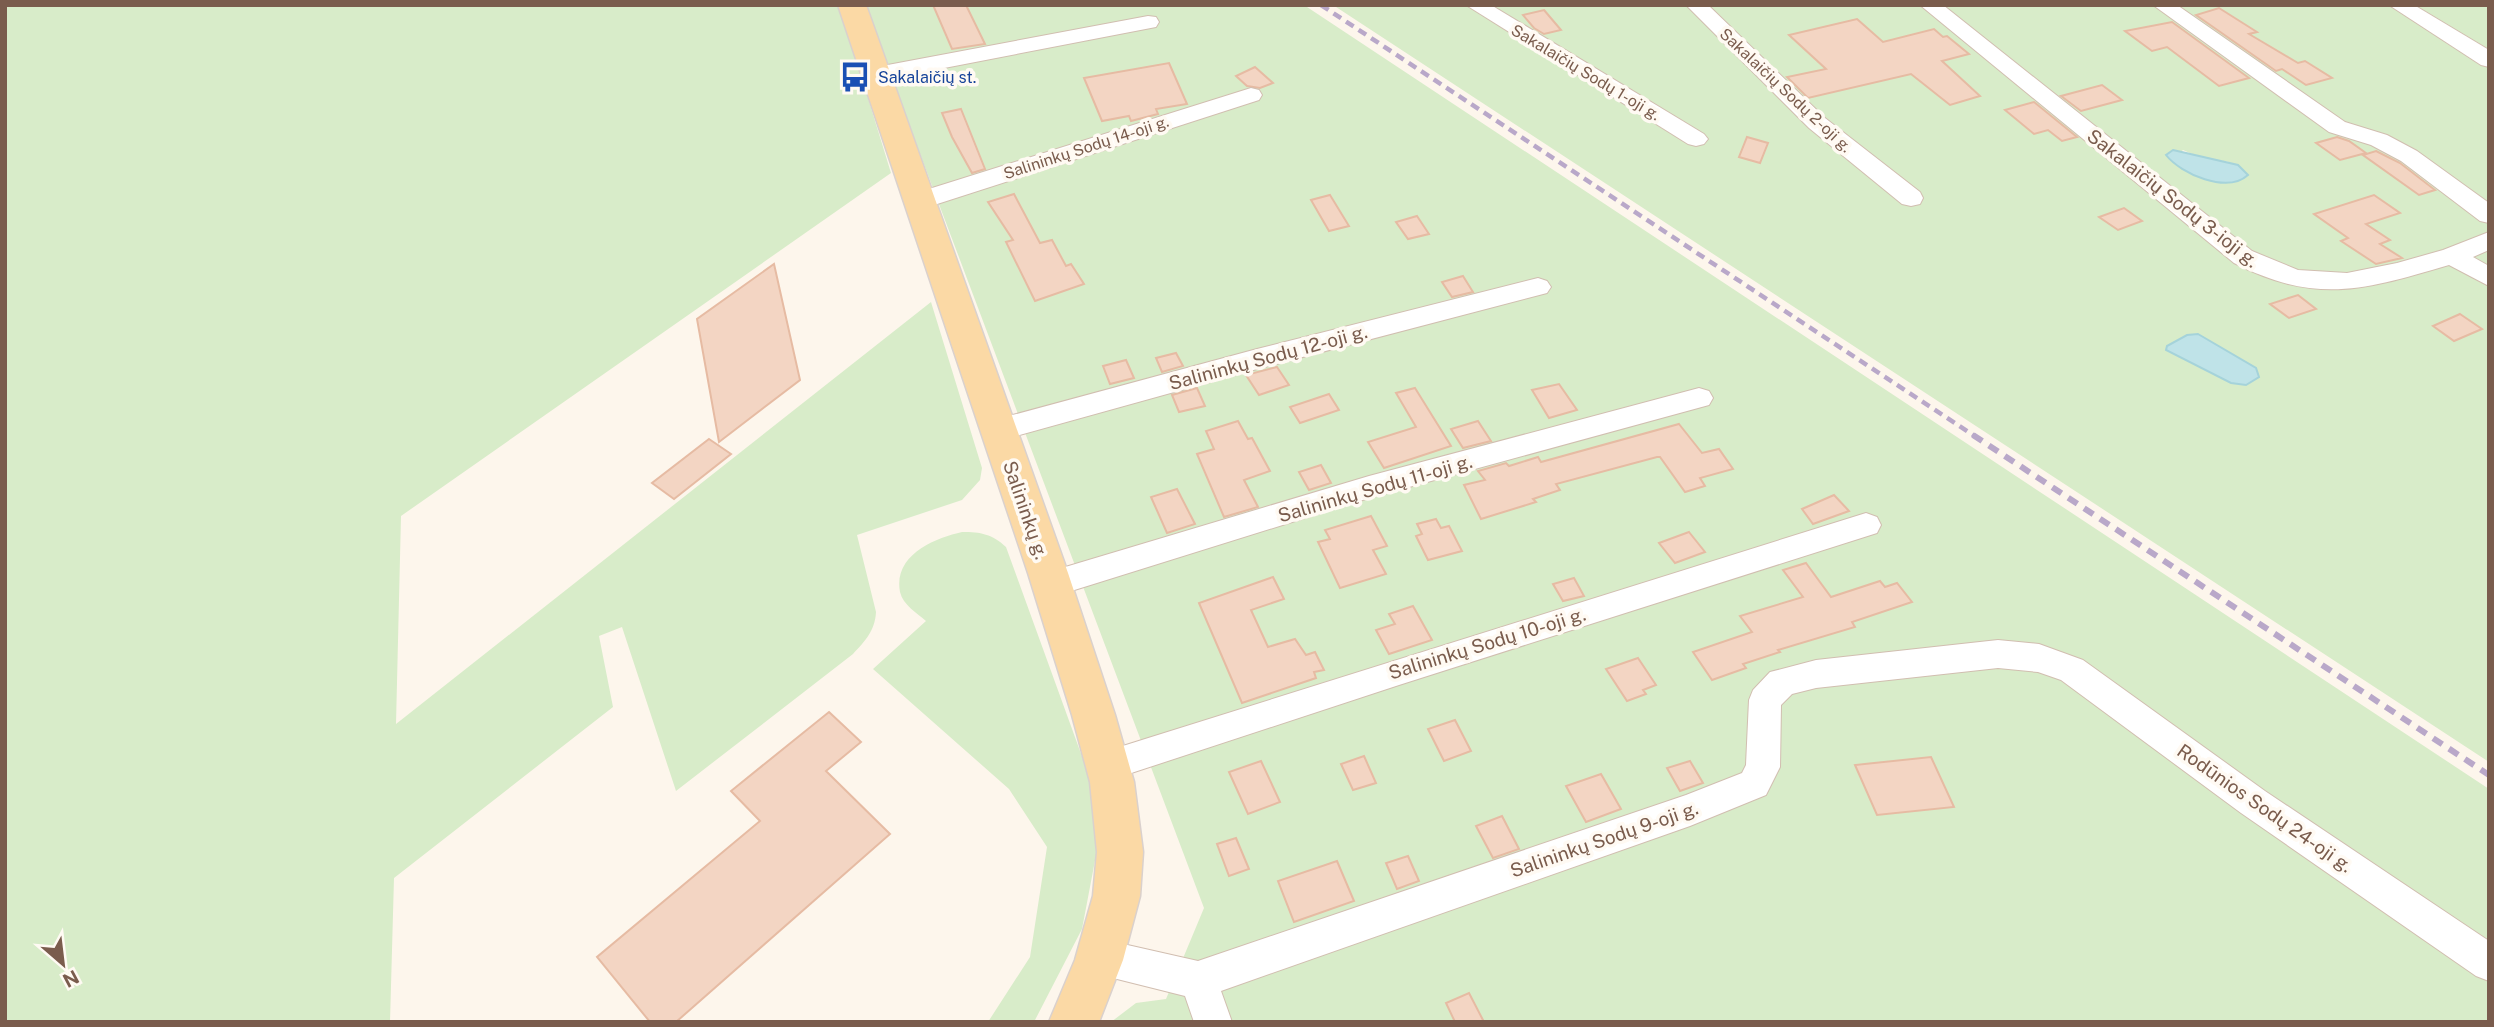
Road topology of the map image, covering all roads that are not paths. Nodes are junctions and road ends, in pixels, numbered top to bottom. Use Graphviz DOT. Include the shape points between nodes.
graph roads {
  1 [pos="852,5"];
  2 [pos="1476,5"];
  3 [pos="1696,5"];
  4 [pos="1930,5"];
  5 [pos="2163,5"];
  6 [pos="2399,5"];
  7 [pos="1148,22"];
  8 [pos="2489,60"];
  9 [pos="877,74"];
  10 [pos="1251,95"];
  11 [pos="1696,139"];
  12 [pos="1911,198"];
  13 [pos="922,200"];
  14 [pos="2489,215"];
  15 [pos="2489,240"];
  16 [pos="2452,256"];
  17 [pos="2489,277"];
  18 [pos="1538,287"];
  19 [pos="1699,398"];
  20 [pos="998,430"];
  21 [pos="1866,525"];
  22 [pos="1052,584"];
  23 [pos="2039,658"];
  24 [pos="1110,765"];
  25 [pos="1101,957"];
  26 [pos="2489,963"];
  27 [pos="1198,980"];
  28 [pos="1074,1022"];
  29 [pos="1213,1022"];
  1 -- 9 [label="main road, Salininkų g."];
  2 -- 11 [label="street, Sakalaičių Sodų 1-oji g."];
  3 -- 12 [label="street, Sakalaičių Sodų 2-oji g." via="1817,122"];
  4 -- 16 [label="street, Sakalaičių Sodų 3-ioji g." via="2257,266 2323,285 2362,281"];
  5 -- 14 [label="street" via="2337,127 2379,140 2409,156"];
  6 -- 8 [label="street"];
  7 -- 9 [label="street"];
  9 -- 13 [label="main road, Salininkų g."];
  10 -- 13 [label="street, Salininkų Sodų 14-oji g."];
  13 -- 20 [label="main road, Salininkų g."];
  15 -- 16 [label="street, Sakalaičių Sodų 3-ioji g."];
  16 -- 17 [label="street"];
  18 -- 20 [label="street, Salininkų Sodų 12-oji g."];
  19 -- 22 [label="street, Salininkų Sodų 11-oji g." via="1369,487"];
  20 -- 22 [label="main road, Salininkų g."];
  21 -- 24 [label="street, Salininkų Sodų 10-oji g."];
  22 -- 24 [label="main road, Salininkų g."];
  23 -- 26 [label="street, Rodūnios Sodų 24-oji g." via="2072,670 2097,686 2253,802"];
  23 -- 27 [label="street, Salininkų Sodų 9-oji g." via="1998,654 1816,674 1782,682 1765,699 1763,767 1754,785"];
  24 -- 25 [label="main road, Salininkų g." via="1120,854 1116,900"];
  25 -- 27 [label="street"];
  25 -- 28 [label="main road, Salininkų g."];
  27 -- 29 [label="street"];
}
